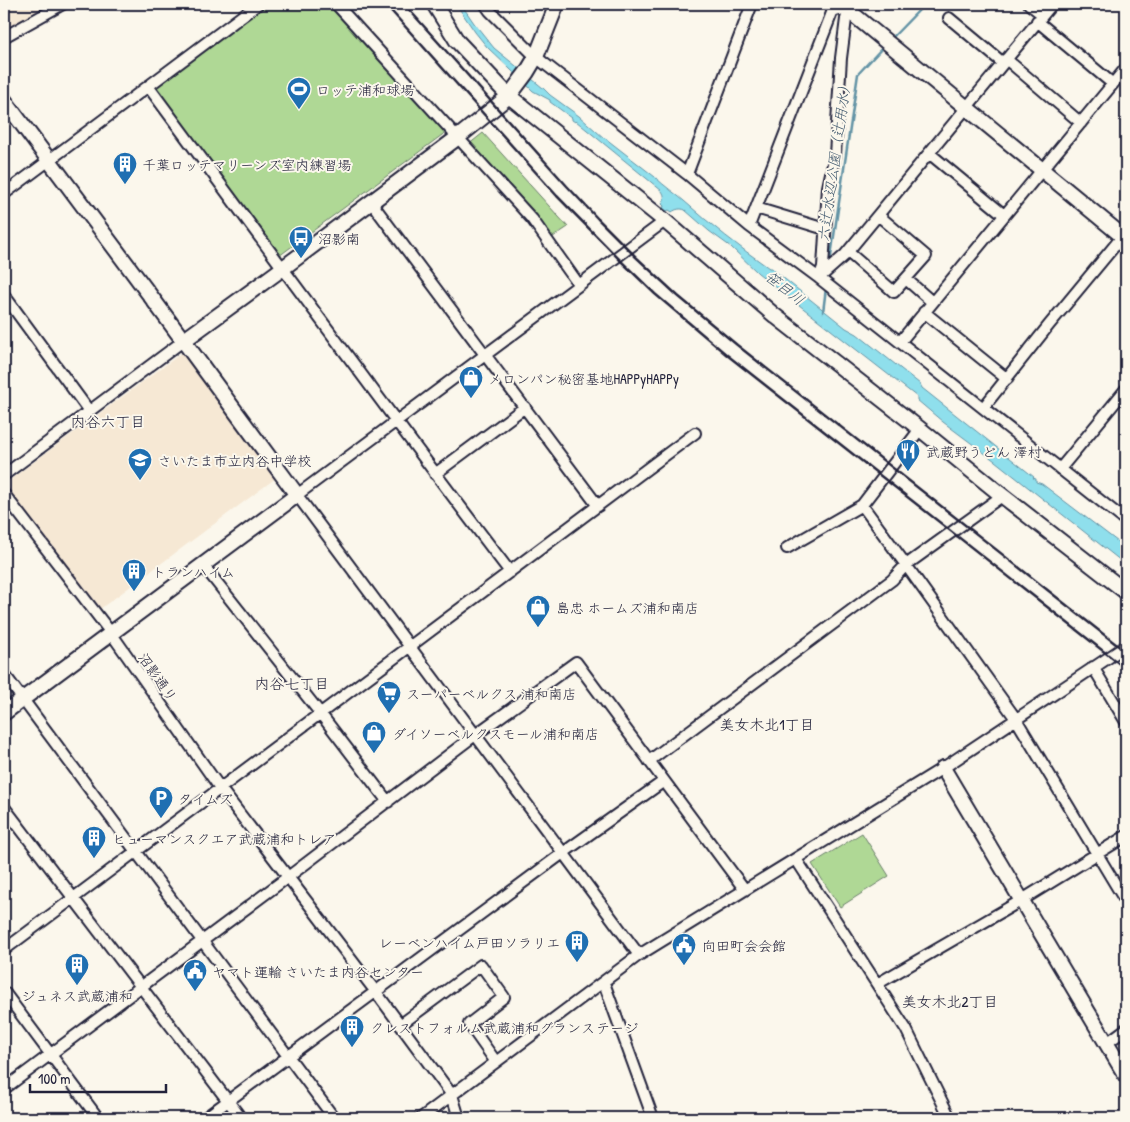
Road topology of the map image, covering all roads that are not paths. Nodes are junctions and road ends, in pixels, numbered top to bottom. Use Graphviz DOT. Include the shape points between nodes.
graph roads {
  1 [pos="63,4"];
  2 [pos="258,4"];
  3 [pos="336,4"];
  4 [pos="434,4"];
  5 [pos="485,4"];
  6 [pos="557,4"];
  7 [pos="752,4"];
  8 [pos="833,4"];
  9 [pos="1029,4"];
  10 [pos="1052,4"];
  11 [pos="851,7"];
  12 [pos="949,18"];
  13 [pos="1040,18"];
  14 [pos="4,36"];
  15 [pos="534,60"];
  16 [pos="1005,61"];
  17 [pos="1126,68"];
  18 [pos="1113,84"];
  19 [pos="148,86"];
  20 [pos="511,93"];
  21 [pos="4,100"];
  22 [pos="967,107"];
  23 [pos="1081,123"];
  24 [pos="457,138"];
  25 [pos="929,153"];
  26 [pos="49,160"];
  27 [pos="1042,169"];
  28 [pos="687,174"];
  29 [pos="4,194"];
  30 [pos="371,202"];
  31 [pos="756,208"];
  32 [pos="1004,214"];
  33 [pos="878,216"];
  34 [pos="665,220"];
  35 [pos="749,226"];
  36 [pos="825,229"];
  37 [pos="1125,236"];
  38 [pos="848,252"];
  39 [pos="283,268"];
  40 [pos="819,278"];
  41 [pos="906,279"];
  42 [pos="579,285"];
  43 [pos="4,295"];
  44 [pos="932,302"];
  45 [pos="924,312"];
  46 [pos="183,341"];
  47 [pos="900,342"];
  48 [pos="486,354"];
  49 [pos="1007,379"];
  50 [pos="1126,389"];
  51 [pos="525,407"];
  52 [pos="983,408"];
  53 [pos="89,411"];
  54 [pos="396,422"];
  55 [pos="920,429"];
  56 [pos="695,433"];
  57 [pos="1060,469"];
  58 [pos="435,474"];
  59 [pos="4,475"];
  60 [pos="4,494"];
  61 [pos="297,495"];
  62 [pos="1002,496"];
  63 [pos="862,505"];
  64 [pos="598,506"];
  65 [pos="1126,521"];
  66 [pos="787,548"];
  67 [pos="204,565"];
  68 [pos="906,565"];
  69 [pos="510,572"];
  70 [pos="1126,592"];
  71 [pos="111,633"];
  72 [pos="1126,646"];
  73 [pos="410,647"];
  74 [pos="1093,667"];
  75 [pos="4,674"];
  76 [pos="22,699"];
  77 [pos="4,712"];
  78 [pos="320,713"];
  79 [pos="1016,719"];
  80 [pos="1126,722"];
  81 [pos="475,735"];
  82 [pos="650,761"];
  83 [pos="943,768"];
  84 [pos="664,781"];
  85 [pos="220,788"];
  86 [pos="388,802"];
  87 [pos="4,807"];
  88 [pos="1126,836"];
  89 [pos="136,852"];
  90 [pos="563,853"];
  91 [pos="1096,853"];
  92 [pos="796,859"];
  93 [pos="288,877"];
  94 [pos="745,890"];
  95 [pos="73,898"];
  96 [pos="1022,900"];
  97 [pos="1126,902"];
  98 [pos="202,941"];
  99 [pos="4,950"];
  100 [pos="640,955"];
  101 [pos="604,983"];
  102 [pos="877,984"];
  103 [pos="141,987"];
  104 [pos="4,992"];
  105 [pos="376,992"];
  106 [pos="400,1025"];
  107 [pos="1126,1029"];
  108 [pos="1107,1043"];
  109 [pos="50,1054"];
  110 [pos="288,1057"];
  111 [pos="496,1062"];
  112 [pos="1126,1076"];
  113 [pos="4,1089"];
  114 [pos="452,1096"];
  115 [pos="228,1101"];
  116 [pos="98,1118"];
  117 [pos="205,1118"];
  118 [pos="241,1118"];
  119 [pos="334,1118"];
  120 [pos="421,1118"];
  121 [pos="459,1118"];
  122 [pos="653,1118"];
  123 [pos="950,1118"];
  1 -- 14 [label="street"];
  2 -- 19 [label="street"];
  3 -- 24 [label="street"];
  4 -- 20 [label="street" via="457,41"];
  5 -- 15 [label="street"];
  6 -- 15 [label="street"];
  7 -- 28 [label="street"];
  8 -- 11 [label="street"];
  8 -- 31 [label="street"];
  9 -- 13 [label="street"];
  10 -- 13 [label="street"];
  11 -- 22 [label="street"];
  11 -- 36 [label="street" via="846,19 841,58 835,155 828,187"];
  12 -- 16 [label="street"];
  13 -- 16 [label="street"];
  13 -- 18 [label="street"];
  15 -- 20 [label="street"];
  15 -- 28 [label="street"];
  16 -- 22 [label="street"];
  16 -- 23 [label="street"];
  17 -- 18 [label="street"];
  18 -- 23 [label="street"];
  19 -- 26 [label="street"];
  19 -- 39 [label="street"];
  20 -- 24 [label="street"];
  20 -- 34 [label="street"];
  21 -- 26 [label="street"];
  22 -- 25 [label="street"];
  22 -- 27 [label="street"];
  23 -- 27 [label="street"];
  24 -- 30 [label="street"];
  24 -- 42 [label="street" via="532,220"];
  25 -- 32 [label="street"];
  25 -- 33 [label="street"];
  26 -- 29 [label="street"];
  26 -- 46 [label="street"];
  27 -- 32 [label="street"];
  27 -- 37 [label="street"];
  28 -- 35 [label="street"];
  30 -- 39 [label="street"];
  30 -- 48 [label="street"];
  31 -- 35 [label="street"];
  31 -- 36 [label="street"];
  32 -- 44 [label="street"];
  33 -- 38 [label="street"];
  33 -- 41 [label="street" via="926,256"];
  34 -- 42 [label="street"];
  34 -- 55 [label="street" via="774,315"];
  35 -- 40 [label="street"];
  36 -- 40 [label="street"];
  37 -- 49 [label="street" via="1048,325"];
  38 -- 40 [label="street"];
  38 -- 41 [label="street" via="894,292"];
  39 -- 46 [label="street"];
  39 -- 54 [label="street"];
  40 -- 47 [label="street"];
  41 -- 44 [label="street"];
  42 -- 48 [label="street"];
  43 -- 53 [label="street"];
  44 -- 45 [label="street"];
  45 -- 47 [label="street"];
  45 -- 49 [label="street"];
  46 -- 53 [label="street"];
  46 -- 61 [label="street"];
  47 -- 52 [label="street"];
  48 -- 51 [label="street"];
  48 -- 54 [label="street"];
  49 -- 52 [label="street"];
  50 -- 57 [label="street"];
  51 -- 58 [label="street"];
  51 -- 64 [label="street"];
  52 -- 57 [label="street"];
  53 -- 59 [label="street"];
  54 -- 58 [label="street"];
  54 -- 61 [label="street"];
  55 -- 62 [label="street"];
  55 -- 63 [label="street"];
  56 -- 64 [label="street"];
  57 -- 65 [label="street"];
  58 -- 69 [label="street"];
  60 -- 71 [label="street, 沼影通り"];
  61 -- 67 [label="street"];
  61 -- 73 [label="street"];
  62 -- 68 [label="street"];
  62 -- 70 [label="street"];
  63 -- 66 [label="street"];
  63 -- 68 [label="street"];
  64 -- 69 [label="street"];
  67 -- 71 [label="street"];
  67 -- 78 [label="street"];
  68 -- 79 [label="street"];
  68 -- 82 [label="street" via="892,580"];
  69 -- 73 [label="street"];
  71 -- 76 [label="street"];
  71 -- 85 [label="street, 沼影通り"];
  72 -- 74 [label="street"];
  73 -- 78 [label="street"];
  73 -- 81 [label="street"];
  74 -- 79 [label="street"];
  74 -- 80 [label="street"];
  75 -- 76 [label="street"];
  76 -- 77 [label="street"];
  76 -- 89 [label="street"];
  78 -- 85 [label="street"];
  78 -- 86 [label="street"];
  79 -- 83 [label="street"];
  79 -- 91 [label="street"];
  81 -- 82 [label="street" via="576,662"];
  81 -- 86 [label="street"];
  81 -- 90 [label="street"];
  82 -- 84 [label="street"];
  83 -- 92 [label="street"];
  83 -- 96 [label="street"];
  84 -- 90 [label="street"];
  84 -- 94 [label="street"];
  85 -- 89 [label="street"];
  85 -- 93 [label="street, 沼影通り"];
  86 -- 93 [label="street"];
  87 -- 95 [label="street"];
  88 -- 91 [label="street"];
  89 -- 95 [label="street"];
  89 -- 98 [label="street"];
  90 -- 100 [label="street"];
  90 -- 105 [label="street"];
  91 -- 96 [label="street"];
  91 -- 97 [label="street"];
  92 -- 94 [label="street"];
  92 -- 102 [label="street"];
  93 -- 98 [label="street"];
  93 -- 105 [label="street, 沼影通り"];
  94 -- 100 [label="street"];
  95 -- 99 [label="street"];
  95 -- 103 [label="street"];
  96 -- 102 [label="street"];
  96 -- 108 [label="street"];
  98 -- 103 [label="street"];
  98 -- 110 [label="street"];
  100 -- 101 [label="street"];
  101 -- 111 [label="street"];
  101 -- 122 [label="street"];
  102 -- 123 [label="street" via="906,1030"];
  103 -- 109 [label="street"];
  103 -- 115 [label="street"];
  104 -- 109 [label="street"];
  105 -- 106 [label="street, 沼影通り"];
  105 -- 110 [label="street"];
  106 -- 111 [label="street" via="481,965 504,997 470,1024"];
  106 -- 114 [label="street, 沼影通り"];
  107 -- 108 [label="street"];
  108 -- 112 [label="street"];
  109 -- 113 [label="street"];
  109 -- 116 [label="street"];
  110 -- 115 [label="street"];
  110 -- 119 [label="street"];
  111 -- 114 [label="street"];
  114 -- 120 [label="street"];
  114 -- 121 [label="street, 沼影通り"];
  115 -- 117 [label="street"];
  115 -- 118 [label="street"];
}
